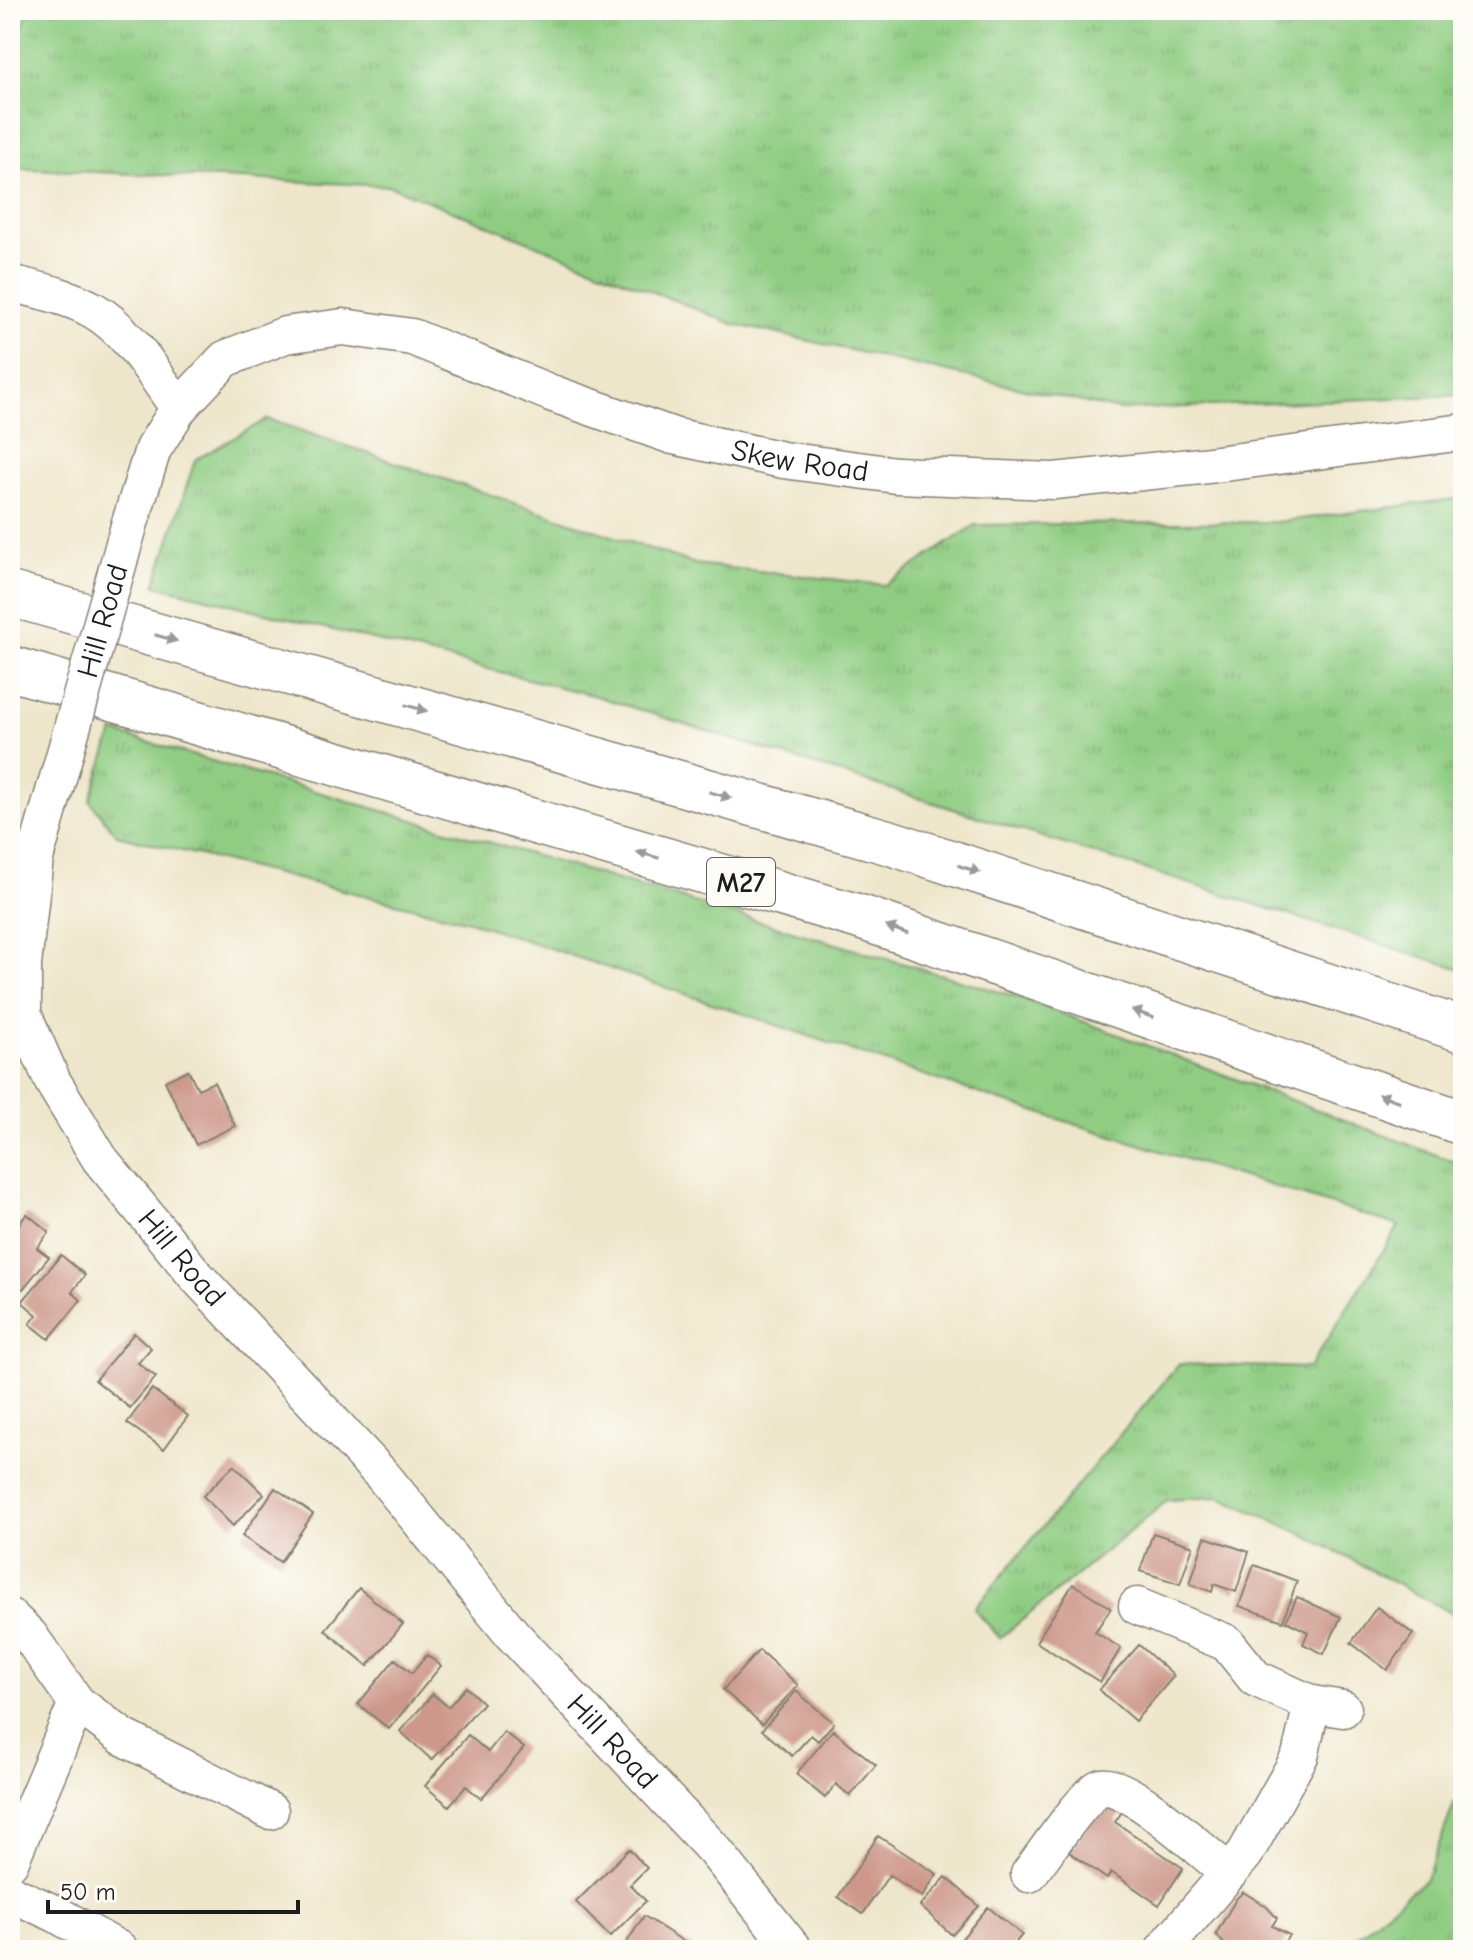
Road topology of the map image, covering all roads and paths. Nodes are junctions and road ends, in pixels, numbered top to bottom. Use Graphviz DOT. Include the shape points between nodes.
graph roads {
  1 [pos="10,283"];
  2 [pos="179,408"];
  3 [pos="1463,432"];
  4 [pos="10,594"];
  5 [pos="10,668"];
  6 [pos="16,1011"];
  7 [pos="1463,1030"];
  8 [pos="1463,1123"];
  9 [pos="1137,1606"];
  10 [pos="10,1617"];
  11 [pos="77,1703"];
  12 [pos="270,1811"];
  13 [pos="10,1862"];
  14 [pos="1229,1873"];
  15 [pos="1029,1874"];
  16 [pos="10,1893"];
  17 [pos="120,1950"];
  18 [pos="794,1950"];
  19 [pos="1163,1950"];
  1 -- 2 [label="street" via="93,310 127,339"];
  2 -- 3 [label="street, Skew Road" via="225,359 285,335 343,327 412,337 673,436 783,460 896,475 1054,481"];
  2 -- 6 [label="street, Hill Road, bridge" via="153,449 35,858"];
  4 -- 7 [label="highway, one-way" via="891,843"];
  8 -- 5 [label="highway, M27, one-way" via="860,917"];
  6 -- 18 [label="street, Hill Road" via="100,1159 158,1230 383,1476 512,1634 715,1851"];
  9 -- 14 [label="street" via="1227,1643 1255,1678 1327,1706 1245,1854"];
  10 -- 11 [label="street"];
  11 -- 12 [label="street" via="123,1737"];
  11 -- 13 [label="street"];
  14 -- 15 [label="street" via="1139,1800 1110,1786 1099,1787 1087,1799"];
  14 -- 19 [label="street"];
  16 -- 17 [label="street"];
}
